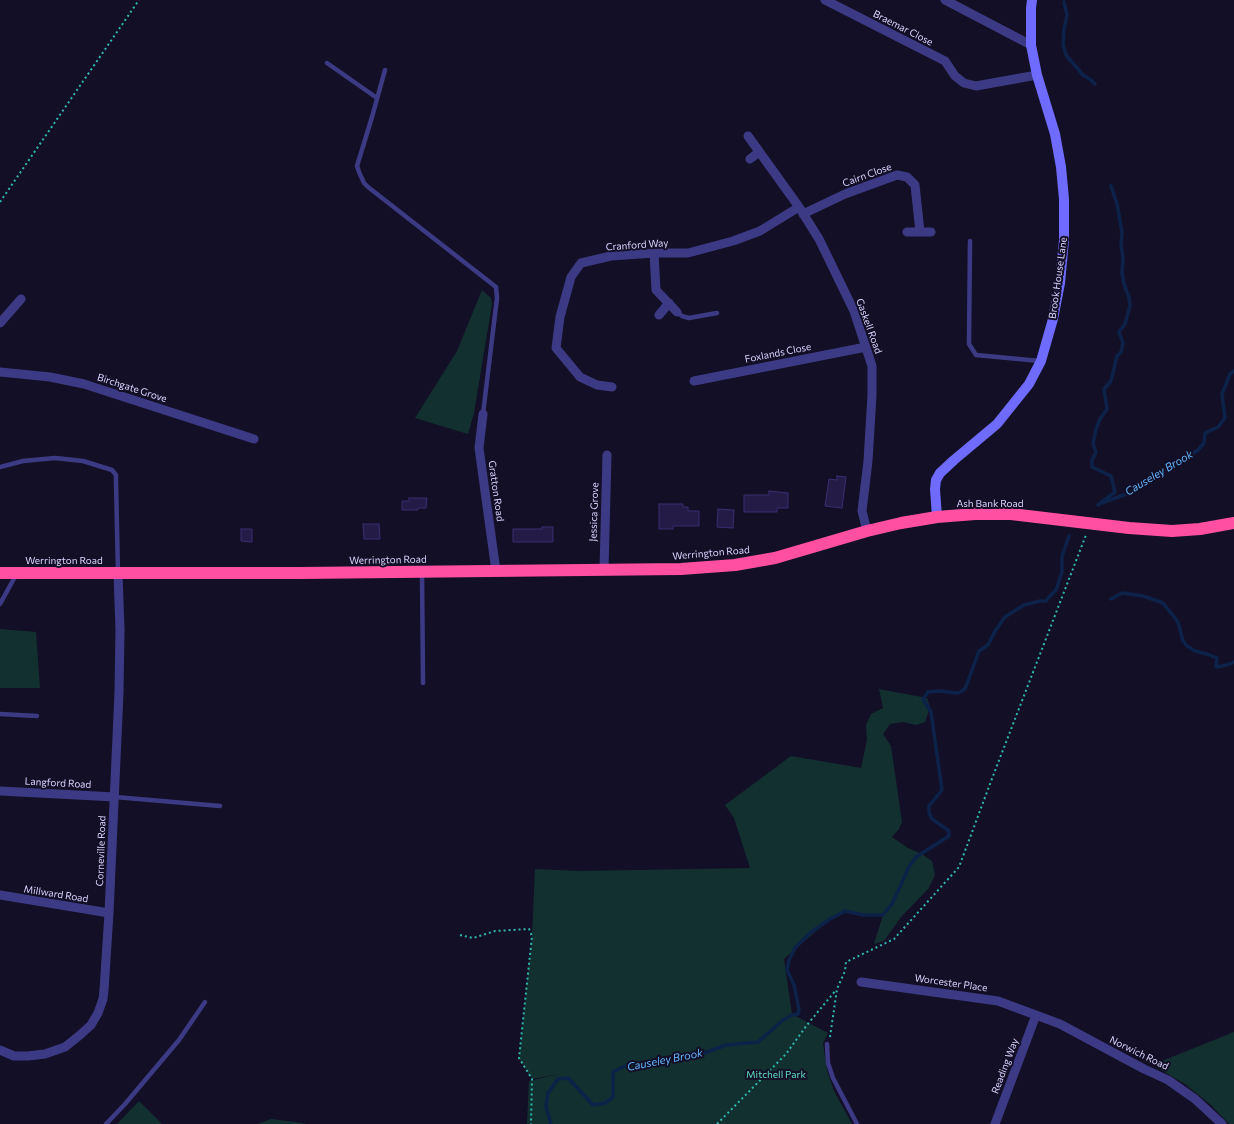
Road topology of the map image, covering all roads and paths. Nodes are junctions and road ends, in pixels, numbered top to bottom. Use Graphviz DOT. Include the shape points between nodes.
graph roads {
  1 [pos="139,0"];
  2 [pos="825,0"];
  3 [pos="945,0"];
  4 [pos="1032,0"];
  5 [pos="1031,45"];
  6 [pos="327,63"];
  7 [pos="385,70"];
  8 [pos="1037,75"];
  9 [pos="377,98"];
  10 [pos="748,136"];
  11 [pos="759,152"];
  12 [pos="750,159"];
  13 [pos="0,202"];
  14 [pos="801,210"];
  15 [pos="907,232"];
  16 [pos="920,232"];
  17 [pos="931,232"];
  18 [pos="970,241"];
  19 [pos="654,253"];
  20 [pos="21,299"];
  21 [pos="669,304"];
  22 [pos="677,312"];
  23 [pos="717,313"];
  24 [pos="659,315"];
  25 [pos="0,323"];
  26 [pos="866,347"];
  27 [pos="1041,361"];
  28 [pos="0,372"];
  29 [pos="694,380"];
  30 [pos="612,387"];
  31 [pos="483,414"];
  32 [pos="254,439"];
  33 [pos="607,455"];
  34 [pos="0,467"];
  35 [pos="937,517"];
  36 [pos="1091,522"];
  37 [pos="1234,523"];
  38 [pos="867,531"];
  39 [pos="775,558"];
  40 [pos="604,569"];
  41 [pos="496,571"];
  42 [pos="422,572"];
  43 [pos="118,573"];
  44 [pos="0,574"];
  45 [pos="17,574"];
  46 [pos="0,604"];
  47 [pos="423,683"];
  48 [pos="0,714"];
  49 [pos="37,716"];
  50 [pos="0,792"];
  51 [pos="115,797"];
  52 [pos="220,806"];
  53 [pos="0,895"];
  54 [pos="109,913"];
  55 [pos="460,935"];
  56 [pos="861,982"];
  57 [pos="836,989"];
  58 [pos="205,1002"];
  59 [pos="1036,1015"];
  60 [pos="827,1044"];
  61 [pos="0,1050"];
  62 [pos="106,1124"];
  63 [pos="531,1124"];
  64 [pos="717,1124"];
  65 [pos="856,1124"];
  66 [pos="995,1124"];
  67 [pos="1222,1124"];
  1 -- 13 [label="path"];
  2 -- 8 [label="street, Braemar Close" via="945,61 955,76 964,83 976,86"];
  3 -- 5 [label="street"];
  4 -- 5 [label="street, Brook House Lane"];
  5 -- 8 [label="street, Brook House Lane"];
  6 -- 9 [label="lane"];
  7 -- 9 [label="lane"];
  8 -- 27 [label="street, Brook House Lane" via="1055,134 1064,206 1060,282"];
  9 -- 31 [label="lane" via="357,166 364,183 496,287 497,298"];
  10 -- 11 [label="street, Gaskell Road"];
  11 -- 12 [label="street"];
  11 -- 14 [label="street, Gaskell Road"];
  14 -- 16 [label="street, Cairn Close" via="897,175 907,177 915,185"];
  14 -- 19 [label="street, Cranford Way" via="760,231 733,241 688,253"];
  14 -- 26 [label="street, Gaskell Road" via="819,239 851,305"];
  15 -- 16 [label="street"];
  16 -- 17 [label="street"];
  18 -- 27 [label="lane" via="969,344 976,355"];
  19 -- 21 [label="street" via="656,290"];
  19 -- 30 [label="street, Cranford Way" via="611,256 581,263 571,278 560,317 556,348 580,377"];
  20 -- 25 [label="street"];
  21 -- 22 [label="street"];
  21 -- 24 [label="street"];
  22 -- 23 [label="lane" via="689,318"];
  26 -- 29 [label="street, Foxlands Close"];
  26 -- 38 [label="street, Gaskell Road" via="872,366 868,460 862,510"];
  27 -- 35 [label="street, Brook House Lane" via="1028,384 997,424 940,473 935,489"];
  28 -- 32 [label="street, Birchgate Grove" via="50,377 84,384"];
  31 -- 41 [label="street, Gratton Road" via="479,448"];
  33 -- 40 [label="street, Jessica Grove"];
  34 -- 43 [label="lane" via="23,461 55,458 84,461 112,470 116,476"];
  35 -- 36 [label="highway, Ash Bank Road" via="1011,514"];
  35 -- 38 [label="highway, Ash Bank Road"];
  36 -- 37 [label="highway, Ash Bank Road" via="1172,531"];
  36 -- 57 [label="path" via="959,866 894,939 846,962 845,971"];
  38 -- 39 [label="highway, Ash Bank Road"];
  39 -- 40 [label="highway, Werrington Road" via="735,565 681,569"];
  40 -- 41 [label="highway, Werrington Road"];
  41 -- 42 [label="highway, Werrington Road"];
  42 -- 43 [label="highway, Werrington Road"];
  42 -- 47 [label="lane"];
  43 -- 45 [label="highway, Werrington Road"];
  43 -- 51 [label="street, Corneville Road" via="120,645"];
  44 -- 45 [label="highway, Werrington Road"];
  45 -- 46 [label="lane"];
  48 -- 49 [label="lane"];
  50 -- 51 [label="street, Langford Road"];
  51 -- 52 [label="lane"];
  51 -- 54 [label="street, Corneville Road"];
  53 -- 54 [label="street, Millward Road"];
  54 -- 61 [label="street, Corneville Road" via="104,990 98,1013 91,1025 70,1043 45,1054 21,1056"];
  55 -- 63 [label="path" via="473,938 495,931 529,929 532,936 519,1058 532,1079"];
  56 -- 59 [label="street, Worcester Place" via="998,1001"];
  57 -- 60 [label="path" via="831,1034"];
  57 -- 64 [label="path" via="786,1054"];
  58 -- 62 [label="lane" via="179,1040"];
  59 -- 66 [label="street, Reading Way"];
  59 -- 67 [label="street, Norwich Road" via="1060,1024 1168,1080 1195,1098"];
  60 -- 65 [label="lane" via="828,1064 833,1078"];
}
